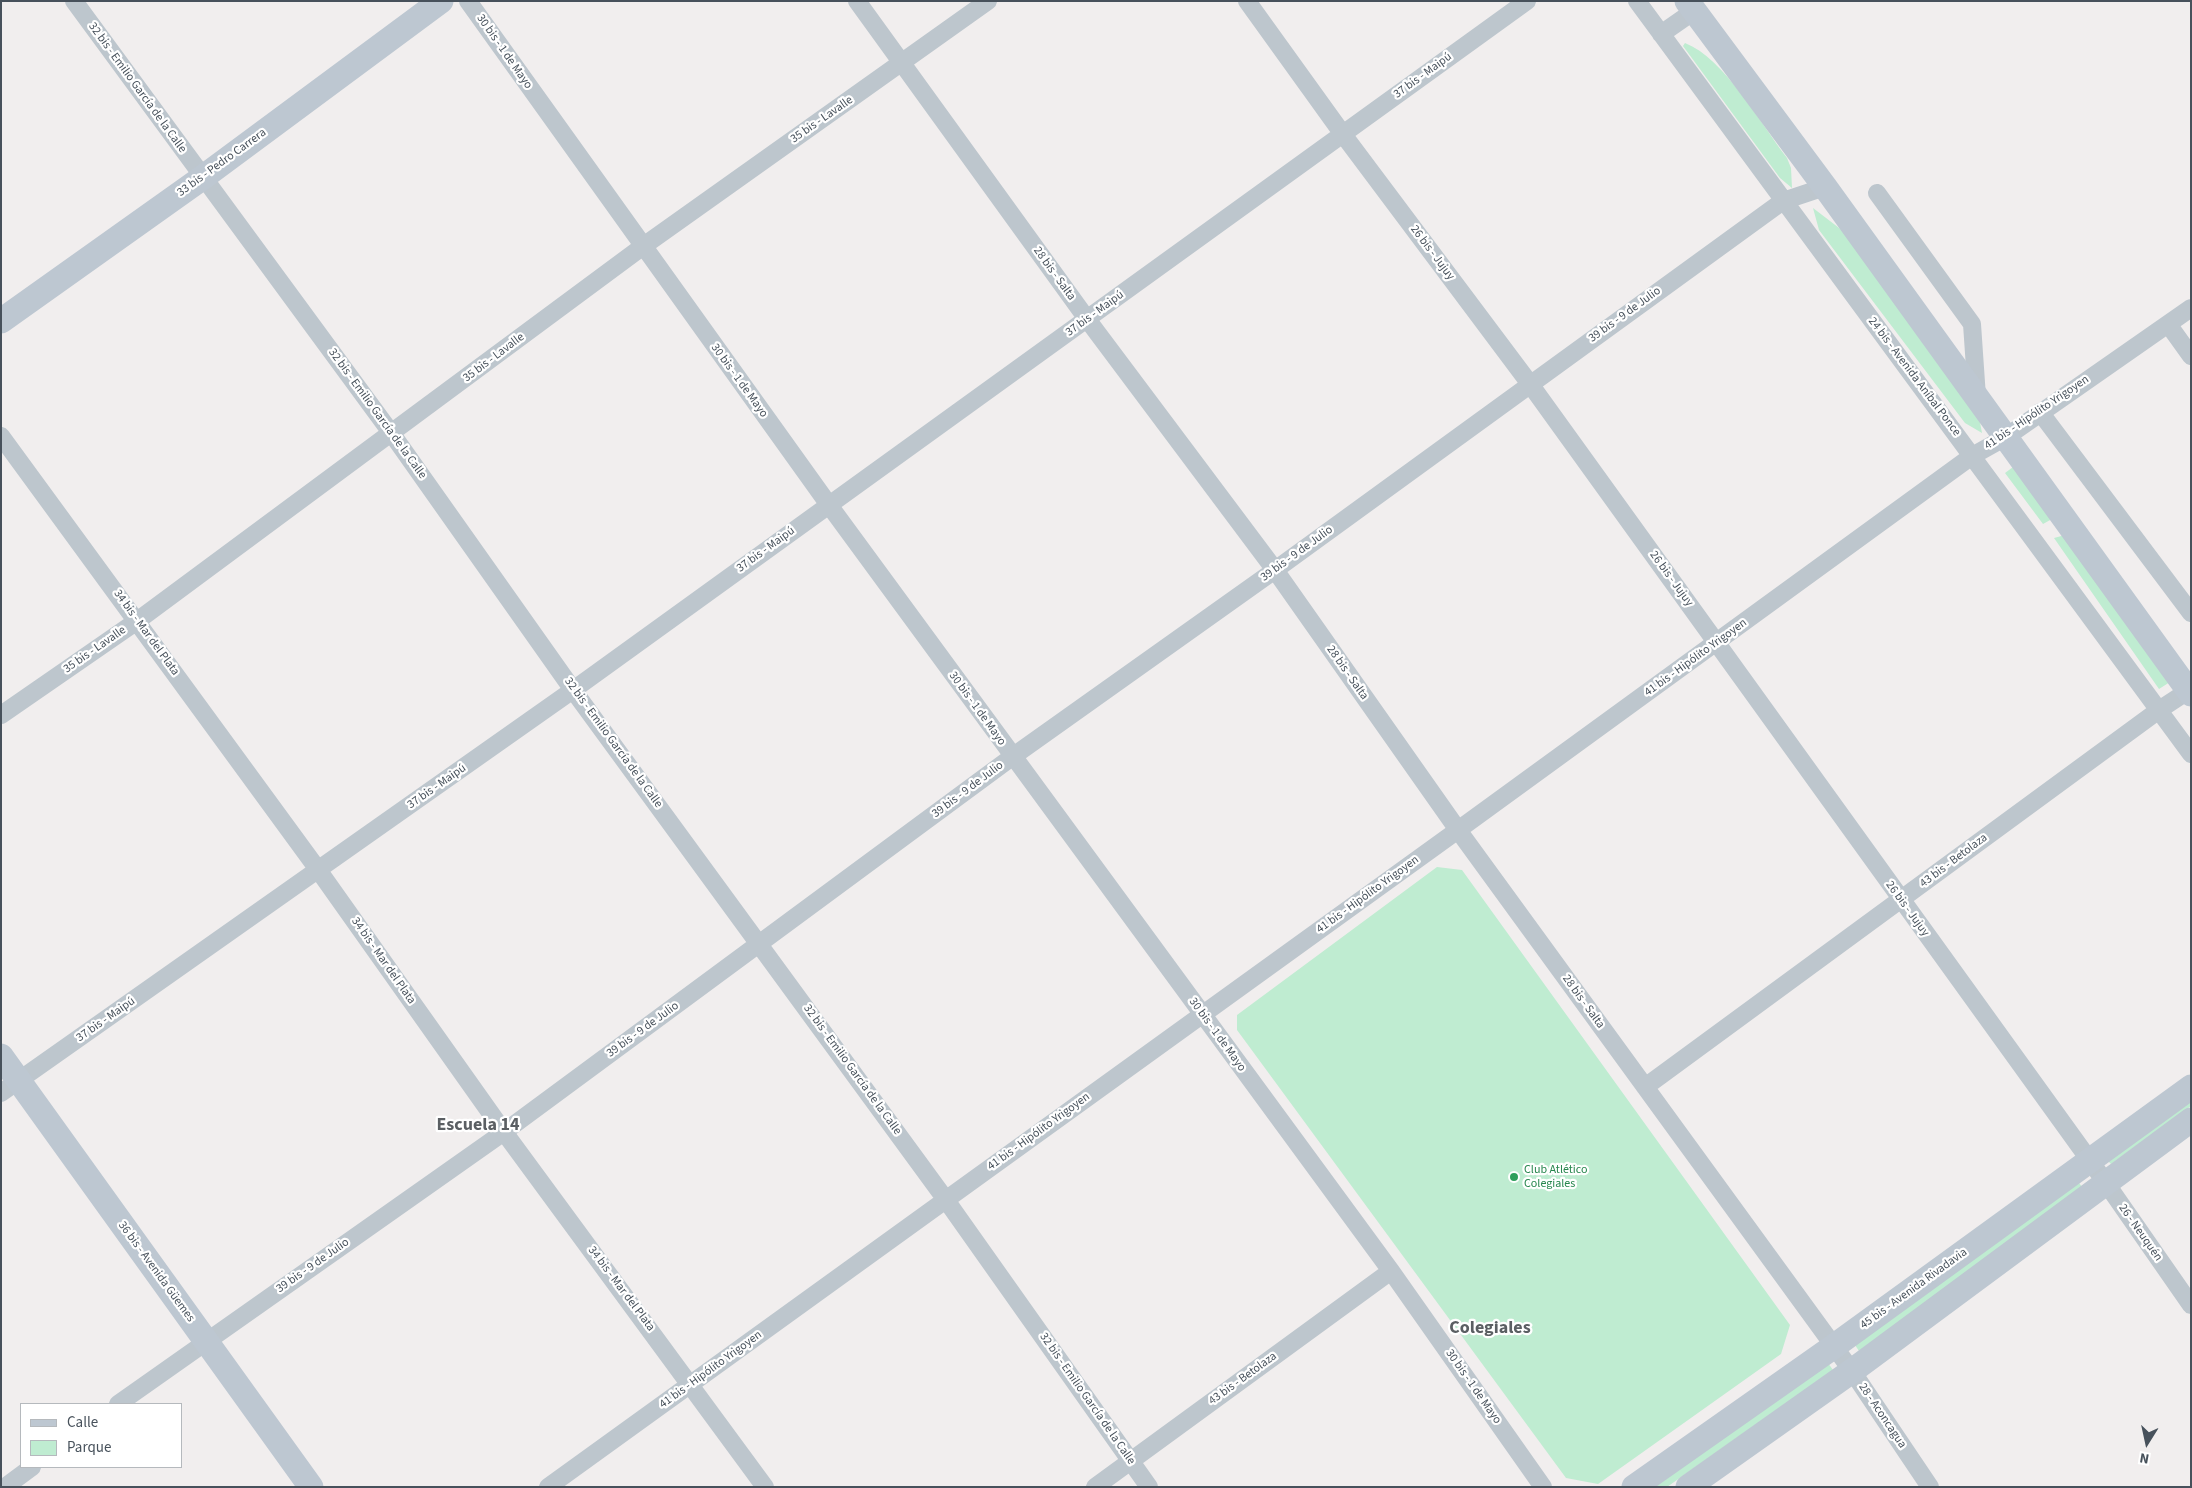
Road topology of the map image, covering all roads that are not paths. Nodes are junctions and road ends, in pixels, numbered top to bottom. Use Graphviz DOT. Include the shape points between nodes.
graph roads {
  1 [pos="74,1"];
  2 [pos="441,1"];
  3 [pos="468,1"];
  4 [pos="857,1"];
  5 [pos="988,1"];
  6 [pos="1247,1"];
  7 [pos="1527,1"];
  8 [pos="1637,1"];
  9 [pos="1690,6"];
  10 [pos="1661,34"];
  11 [pos="902,63"];
  12 [pos="1342,133"];
  13 [pos="202,178"];
  14 [pos="1824,188"];
  15 [pos="1877,193"];
  16 [pos="1783,201"];
  17 [pos="642,247"];
  18 [pos="2191,308"];
  19 [pos="1087,320"];
  20 [pos="1,321"];
  21 [pos="2168,324"];
  22 [pos="2191,356"];
  23 [pos="1530,384"];
  24 [pos="1977,398"];
  25 [pos="2040,412"];
  26 [pos="392,434"];
  27 [pos="1,436"];
  28 [pos="2006,437"];
  29 [pos="1972,456"];
  30 [pos="829,505"];
  31 [pos="1275,570"];
  32 [pos="2191,613"];
  33 [pos="137,621"];
  34 [pos="1717,643"];
  35 [pos="573,690"];
  36 [pos="2190,691"];
  37 [pos="2159,710"];
  38 [pos="1,715"];
  39 [pos="2191,754"];
  40 [pos="1012,757"];
  41 [pos="1458,830"];
  42 [pos="319,872"];
  43 [pos="1901,901"];
  44 [pos="760,944"];
  45 [pos="1202,1014"];
  46 [pos="1,1056"];
  47 [pos="10,1087"];
  48 [pos="1645,1087"];
  49 [pos="2191,1087"];
  50 [pos="2191,1120"];
  51 [pos="504,1132"];
  52 [pos="2089,1162"];
  53 [pos="2106,1183"];
  54 [pos="946,1200"];
  55 [pos="1391,1271"];
  56 [pos="2191,1305"];
  57 [pos="206,1341"];
  58 [pos="1833,1347"];
  59 [pos="1852,1371"];
  60 [pos="692,1384"];
  61 [pos="119,1403"];
  62 [pos="1131,1461"];
  63 [pos="31,1468"];
  64 [pos="5,1487"];
  65 [pos="311,1487"];
  66 [pos="548,1487"];
  67 [pos="765,1487"];
  68 [pos="1095,1487"];
  69 [pos="1149,1487"];
  70 [pos="1543,1487"];
  71 [pos="1634,1487"];
  72 [pos="1688,1487"];
  73 [pos="1930,1487"];
  1 -- 13 [label="street, 32 bis - Emilio García de la Calle"];
  2 -- 13 [label="main road, 33 bis - Pedro Carrera"];
  3 -- 17 [label="street, 30 bis - 1 de Mayo"];
  4 -- 11 [label="street, 28 bis - Salta"];
  5 -- 11 [label="street, 35 bis - Lavalle"];
  6 -- 12 [label="street, 26 bis - Jujuy"];
  7 -- 12 [label="street, 37 bis - Maipú"];
  8 -- 10 [label="street, 24 bis - Avenida Aníbal Ponce"];
  9 -- 10 [label="street"];
  9 -- 14 [label="main road"];
  10 -- 16 [label="street, 24 bis - Avenida Aníbal Ponce"];
  11 -- 17 [label="street, 35 bis - Lavalle"];
  11 -- 19 [label="street, 28 bis - Salta"];
  12 -- 19 [label="street, 37 bis - Maipú"];
  12 -- 23 [label="street, 26 bis - Jujuy"];
  13 -- 20 [label="main road, 33 bis - Pedro Carrera"];
  13 -- 26 [label="street, 32 bis - Emilio García de la Calle"];
  14 -- 16 [label="street, 39 bis - 9 de Julio"];
  14 -- 24 [label="main road"];
  15 -- 24 [label="street" via="1972,324"];
  16 -- 23 [label="street, 39 bis - 9 de Julio"];
  16 -- 29 [label="street, 24 bis - Avenida Aníbal Ponce"];
  17 -- 26 [label="street, 35 bis - Lavalle"];
  17 -- 30 [label="street, 30 bis - 1 de Mayo"];
  18 -- 21 [label="street, 41 bis - Hipólito Yrigoyen"];
  19 -- 30 [label="street, 37 bis - Maipú"];
  19 -- 31 [label="street, 28 bis - Salta"];
  21 -- 22 [label="street"];
  21 -- 25 [label="street, 41 bis - Hipólito Yrigoyen"];
  23 -- 31 [label="street, 39 bis - 9 de Julio"];
  23 -- 34 [label="street, 26 bis - Jujuy"];
  24 -- 28 [label="main road"];
  25 -- 28 [label="street, 41 bis - Hipólito Yrigoyen"];
  25 -- 32 [label="street"];
  26 -- 33 [label="street, 35 bis - Lavalle"];
  26 -- 35 [label="street, 32 bis - Emilio García de la Calle"];
  27 -- 33 [label="street, 34 bis - Mar del Plata"];
  28 -- 29 [label="street, 41 bis - Hipólito Yrigoyen"];
  28 -- 36 [label="main road"];
  29 -- 34 [label="street, 41 bis - Hipólito Yrigoyen"];
  29 -- 37 [label="street, 24 bis - Avenida Aníbal Ponce"];
  30 -- 35 [label="street, 37 bis - Maipú"];
  30 -- 40 [label="street, 30 bis - 1 de Mayo"];
  31 -- 40 [label="street, 39 bis - 9 de Julio"];
  31 -- 41 [label="street, 28 bis - Salta"];
  33 -- 38 [label="street, 35 bis - Lavalle"];
  33 -- 42 [label="street, 34 bis - Mar del Plata"];
  34 -- 41 [label="street, 41 bis - Hipólito Yrigoyen"];
  34 -- 43 [label="street, 26 bis - Jujuy"];
  35 -- 42 [label="street, 37 bis - Maipú"];
  35 -- 44 [label="street, 32 bis - Emilio García de la Calle"];
  36 -- 37 [label="street, 43 bis - Betolaza"];
  37 -- 39 [label="street, 24 bis - Avenida Aníbal Ponce"];
  37 -- 43 [label="street, 43 bis - Betolaza"];
  40 -- 44 [label="street, 39 bis - 9 de Julio"];
  40 -- 45 [label="street, 30 bis - 1 de Mayo"];
  41 -- 45 [label="street, 41 bis - Hipólito Yrigoyen"];
  41 -- 48 [label="street, 28 bis - Salta"];
  42 -- 47 [label="street, 37 bis - Maipú"];
  42 -- 51 [label="street, 34 bis - Mar del Plata"];
  43 -- 48 [label="street, 43 bis - Betolaza"];
  43 -- 52 [label="street, 26 bis - Jujuy"];
  44 -- 51 [label="street, 39 bis - 9 de Julio"];
  44 -- 54 [label="street, 32 bis - Emilio García de la Calle"];
  45 -- 54 [label="street, 41 bis - Hipólito Yrigoyen"];
  45 -- 55 [label="street, 30 bis - 1 de Mayo"];
  46 -- 47 [label="main road, 36 bis - Avenida Güemes"];
  47 -- 57 [label="main road, 36 bis - Avenida Güemes"];
  48 -- 58 [label="street, 28 bis - Salta"];
  49 -- 52 [label="main road, 45 bis - Avenida Rivadavia"];
  50 -- 53 [label="main road"];
  51 -- 57 [label="street, 39 bis - 9 de Julio"];
  51 -- 60 [label="street, 34 bis - Mar del Plata"];
  52 -- 53 [label="street, 26 - Neuquén"];
  52 -- 58 [label="main road, 45 bis - Avenida Rivadavia"];
  53 -- 56 [label="street, 26 - Neuquén"];
  53 -- 59 [label="main road"];
  54 -- 60 [label="street, 41 bis - Hipólito Yrigoyen"];
  54 -- 62 [label="street, 32 bis - Emilio García de la Calle"];
  55 -- 62 [label="street, 43 bis - Betolaza"];
  55 -- 70 [label="street, 30 bis - 1 de Mayo"];
  57 -- 61 [label="street, 39 bis - 9 de Julio"];
  57 -- 65 [label="main road, 36 bis - Avenida Güemes"];
  58 -- 59 [label="street, 28 - Aconcagua"];
  58 -- 71 [label="main road, 45 bis - Avenida Rivadavia"];
  59 -- 72 [label="main road"];
  59 -- 73 [label="street, 28 - Aconcagua"];
  60 -- 66 [label="street, 41 bis - Hipólito Yrigoyen"];
  60 -- 67 [label="street, 34 bis - Mar del Plata"];
  62 -- 68 [label="street, 43 bis - Betolaza"];
  62 -- 69 [label="street, 32 bis - Emilio García de la Calle"];
  63 -- 64 [label="street"];
}
